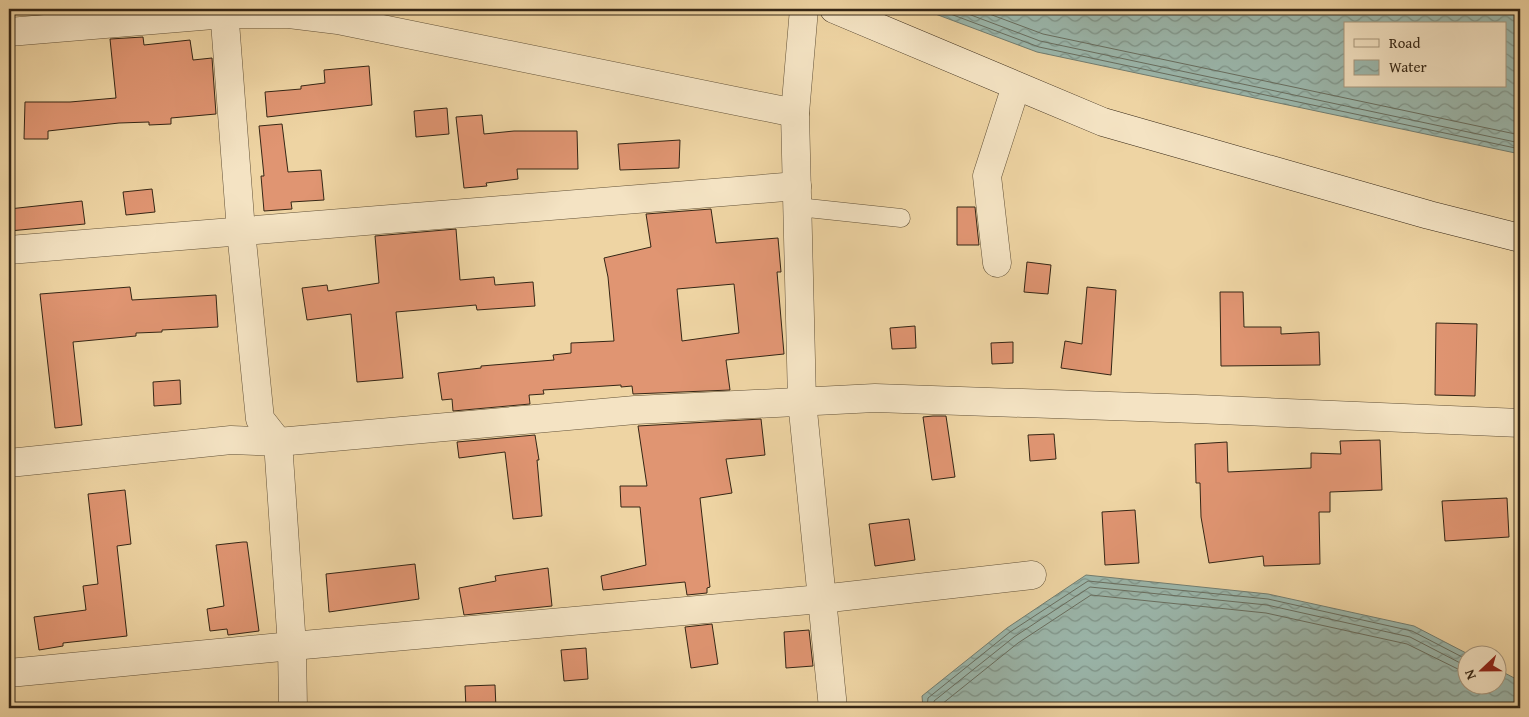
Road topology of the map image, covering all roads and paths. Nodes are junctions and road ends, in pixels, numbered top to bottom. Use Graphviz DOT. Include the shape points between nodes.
graph roads {
  1 [pos="804,9"];
  2 [pos="834,9"];
  3 [pos="225,11"];
  4 [pos="9,32"];
  5 [pos="1016,86"];
  6 [pos="795,113"];
  7 [pos="797,196"];
  8 [pos="901,218"];
  9 [pos="241,231"];
  10 [pos="1520,238"];
  11 [pos="9,250"];
  12 [pos="997,263"];
  13 [pos="802,401"];
  14 [pos="1520,424"];
  15 [pos="278,442"];
  16 [pos="9,463"];
  17 [pos="1032,574"];
  18 [pos="821,599"];
  19 [pos="292,646"];
  20 [pos="9,673"];
  21 [pos="293,708"];
  22 [pos="832,708"];
  1 -- 6 [label="street"];
  2 -- 5 [label="street"];
  3 -- 4 [label="street"];
  3 -- 6 [label="street" via="338,20"];
  3 -- 9 [label="street"];
  5 -- 10 [label="street" via="1103,122"];
  5 -- 12 [label="street" via="988,176"];
  6 -- 7 [label="street"];
  7 -- 8 [label="lane"];
  7 -- 9 [label="street"];
  7 -- 13 [label="street"];
  9 -- 11 [label="street"];
  9 -- 15 [label="street" via="260,419"];
  13 -- 14 [label="street" via="875,398"];
  13 -- 15 [label="street" via="635,410"];
  13 -- 18 [label="street"];
  15 -- 16 [label="street" via="231,440"];
  15 -- 19 [label="street"];
  17 -- 18 [label="street"];
  18 -- 19 [label="street"];
  18 -- 22 [label="street"];
  19 -- 20 [label="street"];
  19 -- 21 [label="street"];
}
